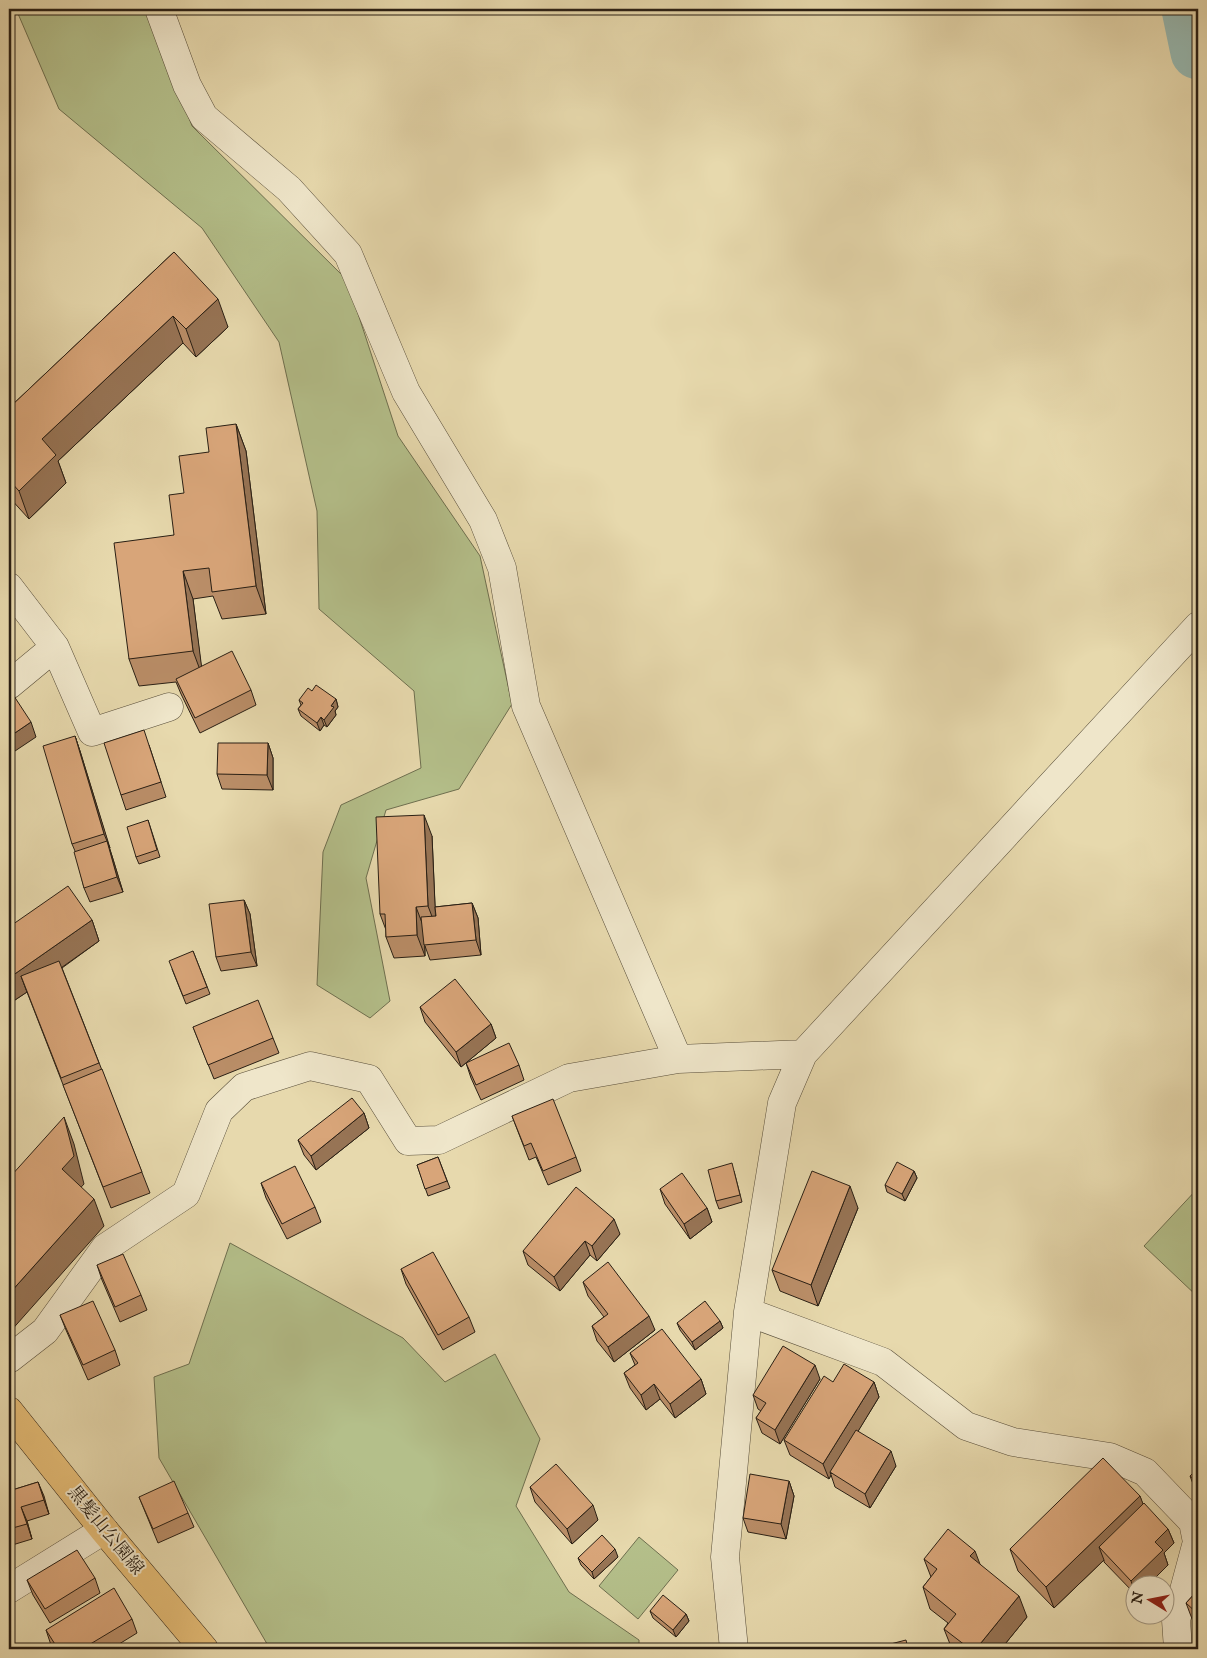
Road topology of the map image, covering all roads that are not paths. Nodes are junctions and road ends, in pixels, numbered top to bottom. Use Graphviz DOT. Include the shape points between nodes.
graph roads {
  1 [pos="159,9"];
  2 [pos="9,587"];
  3 [pos="1198,626"];
  4 [pos="55,647"];
  5 [pos="9,685"];
  6 [pos="169,707"];
  7 [pos="803,1054"];
  8 [pos="678,1059"];
  9 [pos="748,1312"];
  10 [pos="9,1358"];
  11 [pos="9,1411"];
  12 [pos="104,1530"];
  13 [pos="9,1589"];
  14 [pos="204,1649"];
  15 [pos="734,1649"];
  16 [pos="1178,1649"];
  1 -- 8 [label="street" via="187,85 204,117 289,189 348,254 406,392 483,520 502,568 526,706"];
  2 -- 4 [label="street"];
  3 -- 7 [label="street"];
  4 -- 5 [label="street"];
  4 -- 6 [label="street" via="92,732"];
  7 -- 8 [label="street"];
  7 -- 9 [label="street" via="782,1103"];
  8 -- 10 [label="street" via="569,1078 439,1140 408,1141 369,1079 310,1066 244,1087 219,1111 186,1194 105,1248 45,1331"];
  9 -- 15 [label="street" via="725,1557"];
  9 -- 16 [label="street" via="883,1362 966,1426 1013,1442 1110,1457 1145,1472 1194,1522 1197,1542 1176,1620"];
  11 -- 12 [label="main road, 黒髪山公園線"];
  12 -- 13 [label="street"];
  12 -- 14 [label="main road, 黒髪山公園線"];
}
